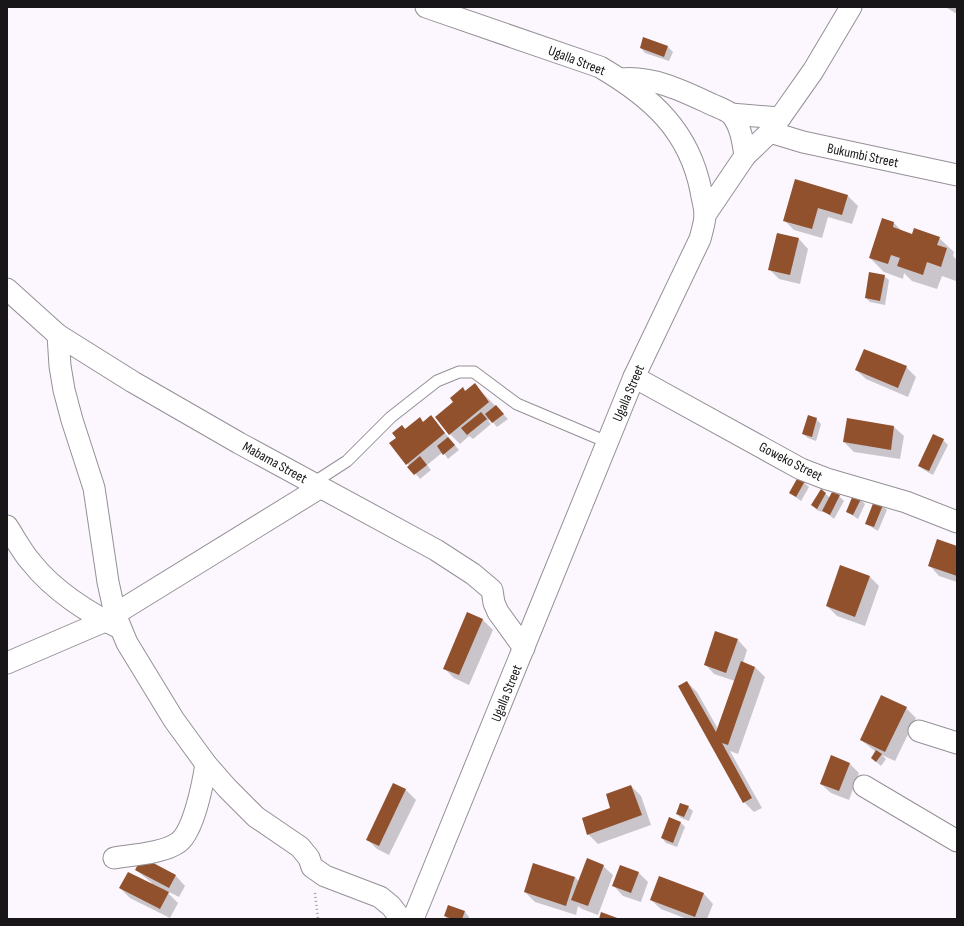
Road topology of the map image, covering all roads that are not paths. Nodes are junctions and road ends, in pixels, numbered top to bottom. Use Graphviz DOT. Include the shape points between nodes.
graph roads {
  1 [pos="426,7"];
  2 [pos="851,7"];
  3 [pos="621,79"];
  4 [pos="731,114"];
  5 [pos="775,125"];
  6 [pos="745,156"];
  7 [pos="957,175"];
  8 [pos="705,215"];
  9 [pos="7,289"];
  10 [pos="58,335"];
  11 [pos="634,377"];
  12 [pos="607,442"];
  13 [pos="317,485"];
  14 [pos="957,522"];
  15 [pos="7,526"];
  16 [pos="113,621"];
  17 [pos="524,648"];
  18 [pos="7,663"];
  19 [pos="919,731"];
  20 [pos="957,743"];
  21 [pos="206,764"];
  22 [pos="864,786"];
  23 [pos="957,841"];
  24 [pos="114,858"];
  25 [pos="401,919"];
  26 [pos="413,919"];
  1 -- 3 [label="street, Ugalla Street" via="600,67"];
  2 -- 5 [label="street" via="813,72"];
  3 -- 4 [label="street" via="634,78 661,83"];
  3 -- 8 [label="street, Ugalla Street" via="655,106 674,126 687,149 698,179"];
  4 -- 5 [label="street, Bukumbi Street"];
  4 -- 6 [label="street" via="739,128"];
  5 -- 6 [label="street"];
  5 -- 7 [label="street, Bukumbi Street" via="803,142"];
  6 -- 8 [label="street"];
  8 -- 11 [label="street, Ugalla Street" via="700,239"];
  9 -- 10 [label="street, Mabama Street"];
  10 -- 13 [label="street, Mabama Street" via="133,382"];
  10 -- 16 [label="street" via="64,390 94,488"];
  11 -- 12 [label="street, Ugalla Street"];
  11 -- 14 [label="street, Goweko Street" via="801,469 906,502"];
  12 -- 13 [label="lane" via="517,404 474,372 459,372 437,381 391,417 347,461"];
  12 -- 17 [label="street, Ugalla Street"];
  13 -- 16 [label="street"];
  13 -- 17 [label="street, Mabama Street" via="436,550 473,574 492,590 498,612"];
  15 -- 16 [label="street" via="31,562 56,588"];
  16 -- 18 [label="street"];
  16 -- 21 [label="street" via="174,720"];
  17 -- 26 [label="street, Ugalla Street"];
  19 -- 20 [label="street"];
  21 -- 24 [label="street" via="202,792 186,834 179,843 163,849"];
  21 -- 25 [label="street" via="256,817 300,847 309,858 312,867 325,876 380,896"];
  22 -- 23 [label="street"];
}
